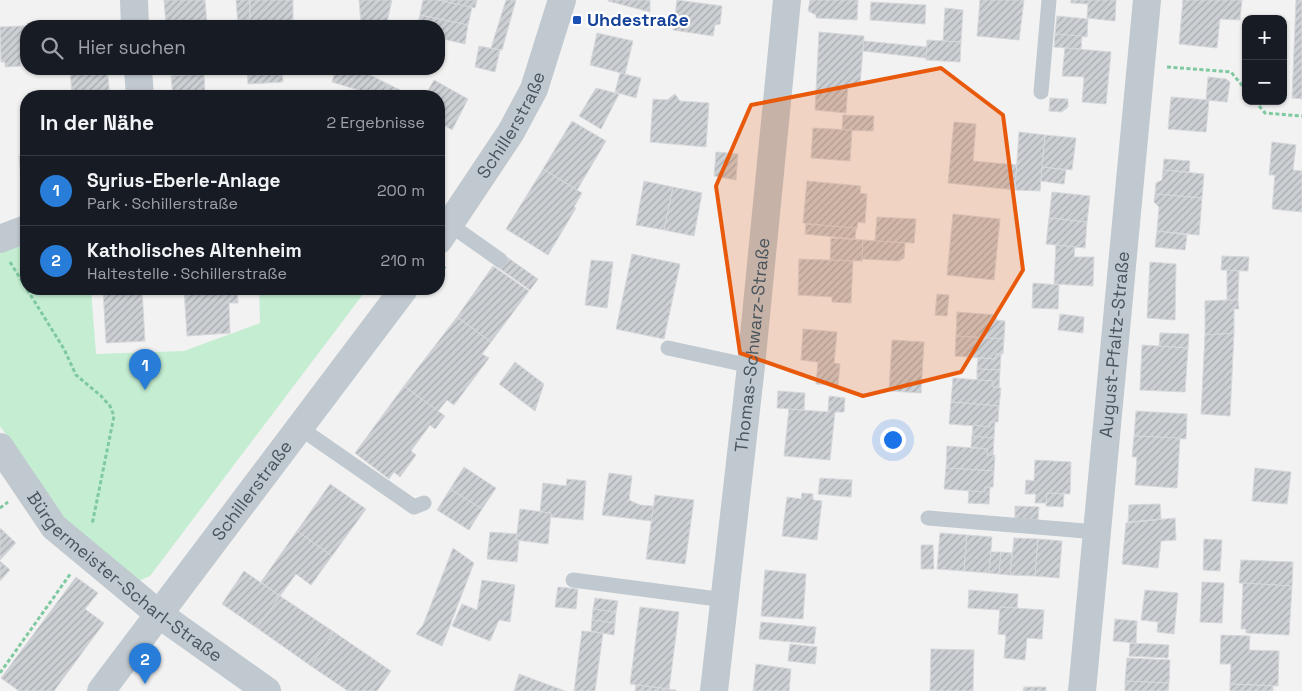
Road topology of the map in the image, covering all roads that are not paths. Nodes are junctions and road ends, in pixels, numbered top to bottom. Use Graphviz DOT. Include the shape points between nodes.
graph roads {
  1 [pos="134,0"];
  2 [pos="562,0"];
  3 [pos="788,0"];
  4 [pos="1049,0"];
  5 [pos="1147,0"];
  6 [pos="135,20"];
  7 [pos="138,75"];
  8 [pos="140,90"];
  9 [pos="1041,92"];
  10 [pos="445,231"];
  11 [pos="445,232"];
  12 [pos="20,233"];
  13 [pos="2,246"];
  14 [pos="500,260"];
  15 [pos="400,295"];
  16 [pos="668,348"];
  17 [pos="751,366"];
  18 [pos="300,428"];
  19 [pos="0,447"];
  20 [pos="424,503"];
  21 [pos="928,518"];
  22 [pos="1098,532"];
  23 [pos="573,580"];
  24 [pos="725,600"];
  25 [pos="160,614"];
  26 [pos="101,691"];
  27 [pos="267,691"];
  28 [pos="714,691"];
  29 [pos="1082,691"];
  1 -- 6 [label="street"];
  2 -- 10 [label="street, Schillerstraße" via="534,89 512,132"];
  3 -- 17 [label="street, Thomas-Schwarz-Straße"];
  4 -- 9 [label="lane"];
  5 -- 22 [label="street, August-Pfaltz-Straße"];
  7 -- 8 [label="street"];
  11 -- 14 [label="lane"];
  12 -- 13 [label="street"];
  15 -- 18 [label="street, Schillerstraße"];
  16 -- 17 [label="lane"];
  17 -- 24 [label="street, Thomas-Schwarz-Straße"];
  18 -- 20 [label="lane" via="414,507"];
  18 -- 25 [label="street, Schillerstraße"];
  19 -- 25 [label="street, Bürgermeister-Scharl-Straße" via="54,527"];
  21 -- 22 [label="lane"];
  22 -- 29 [label="street, August-Pfaltz-Straße"];
  23 -- 24 [label="lane"];
  24 -- 28 [label="street, Thomas-Schwarz-Straße"];
  25 -- 26 [label="street, Schillerstraße"];
  25 -- 27 [label="street, Bürgermeister-Scharl-Straße"];
}
